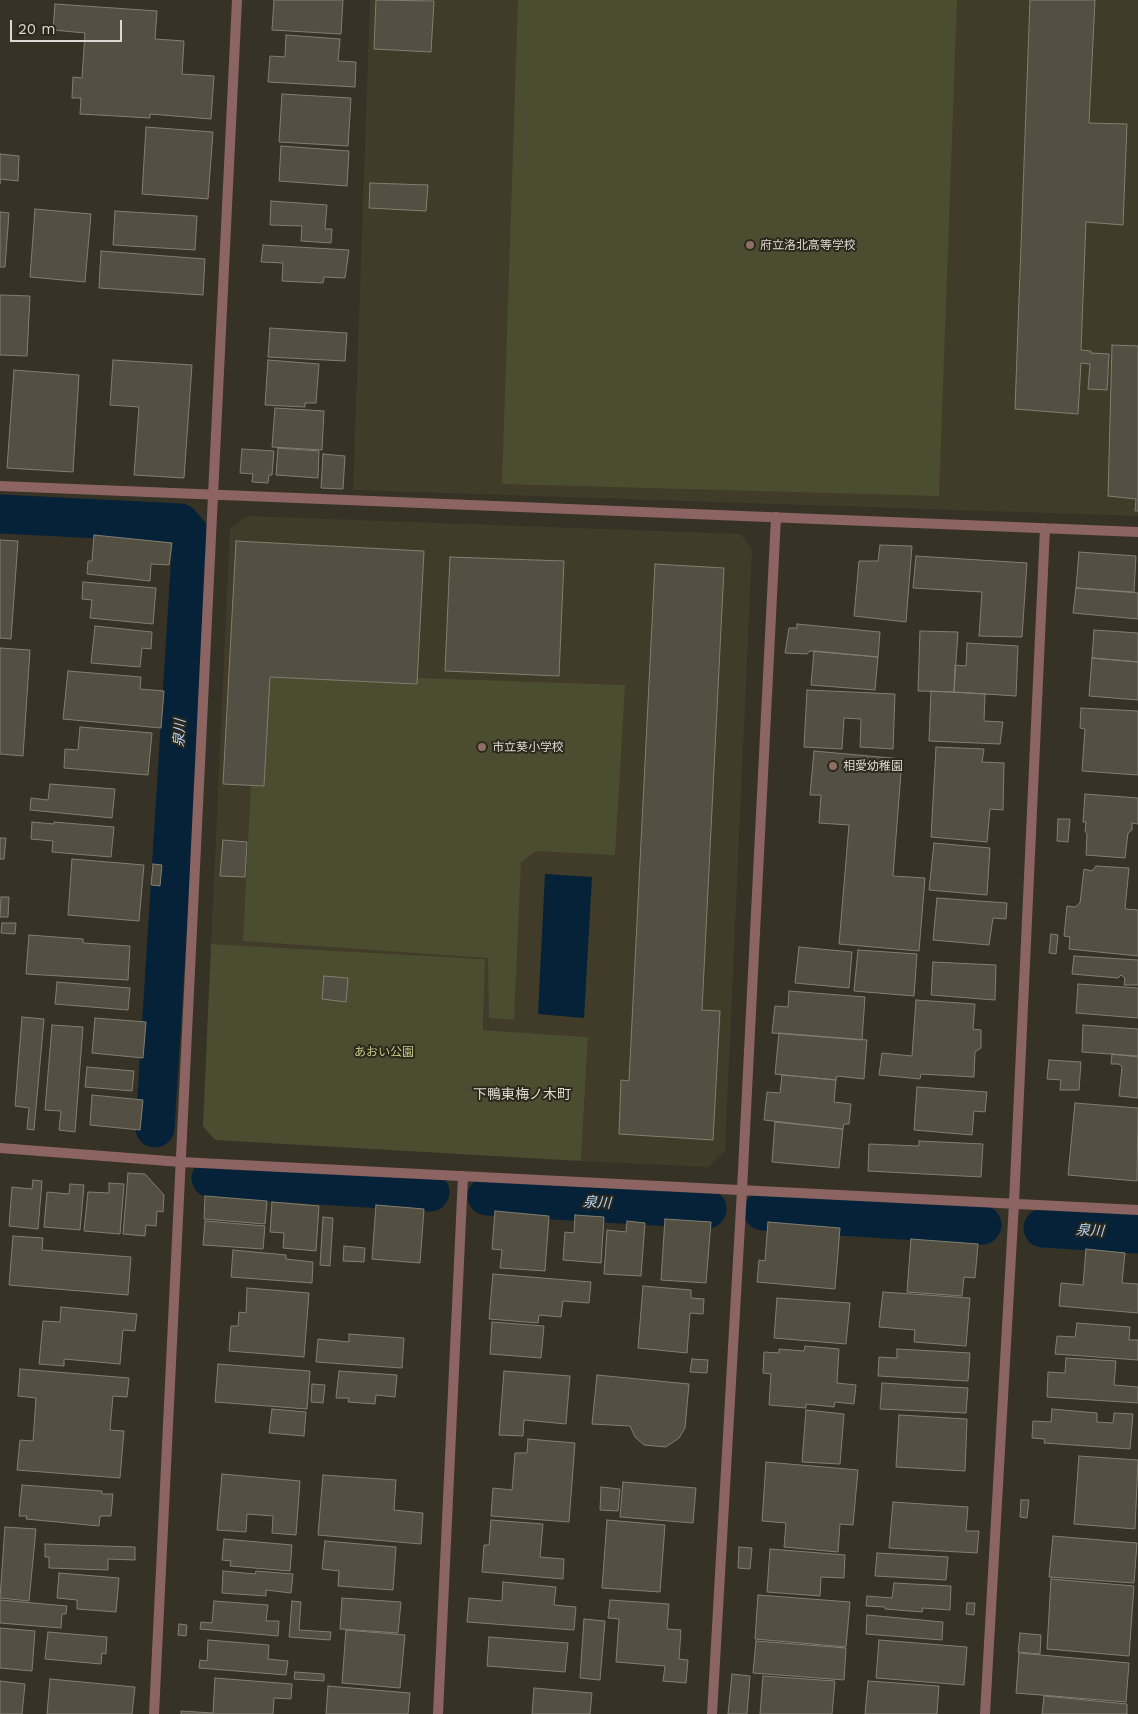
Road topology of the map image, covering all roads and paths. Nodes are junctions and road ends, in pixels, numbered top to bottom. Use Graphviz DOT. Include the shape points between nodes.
graph roads {
  1 [pos="237,0"];
  2 [pos="0,486"];
  3 [pos="213,494"];
  4 [pos="776,517"];
  5 [pos="1045,528"];
  6 [pos="1138,532"];
  7 [pos="0,1148"];
  8 [pos="181,1162"];
  9 [pos="463,1176"];
  10 [pos="742,1190"];
  11 [pos="1014,1203"];
  12 [pos="1138,1210"];
  13 [pos="154,1714"];
  14 [pos="438,1714"];
  15 [pos="712,1714"];
  16 [pos="986,1714"];
  1 -- 3 [label="street"];
  2 -- 3 [label="street"];
  3 -- 4 [label="street"];
  3 -- 8 [label="street"];
  4 -- 5 [label="street"];
  4 -- 10 [label="street"];
  5 -- 6 [label="street"];
  5 -- 11 [label="street"];
  7 -- 8 [label="street"];
  8 -- 9 [label="street"];
  8 -- 13 [label="street"];
  9 -- 10 [label="street"];
  9 -- 14 [label="street"];
  10 -- 11 [label="street"];
  10 -- 15 [label="street"];
  11 -- 12 [label="street"];
  11 -- 16 [label="street"];
}
